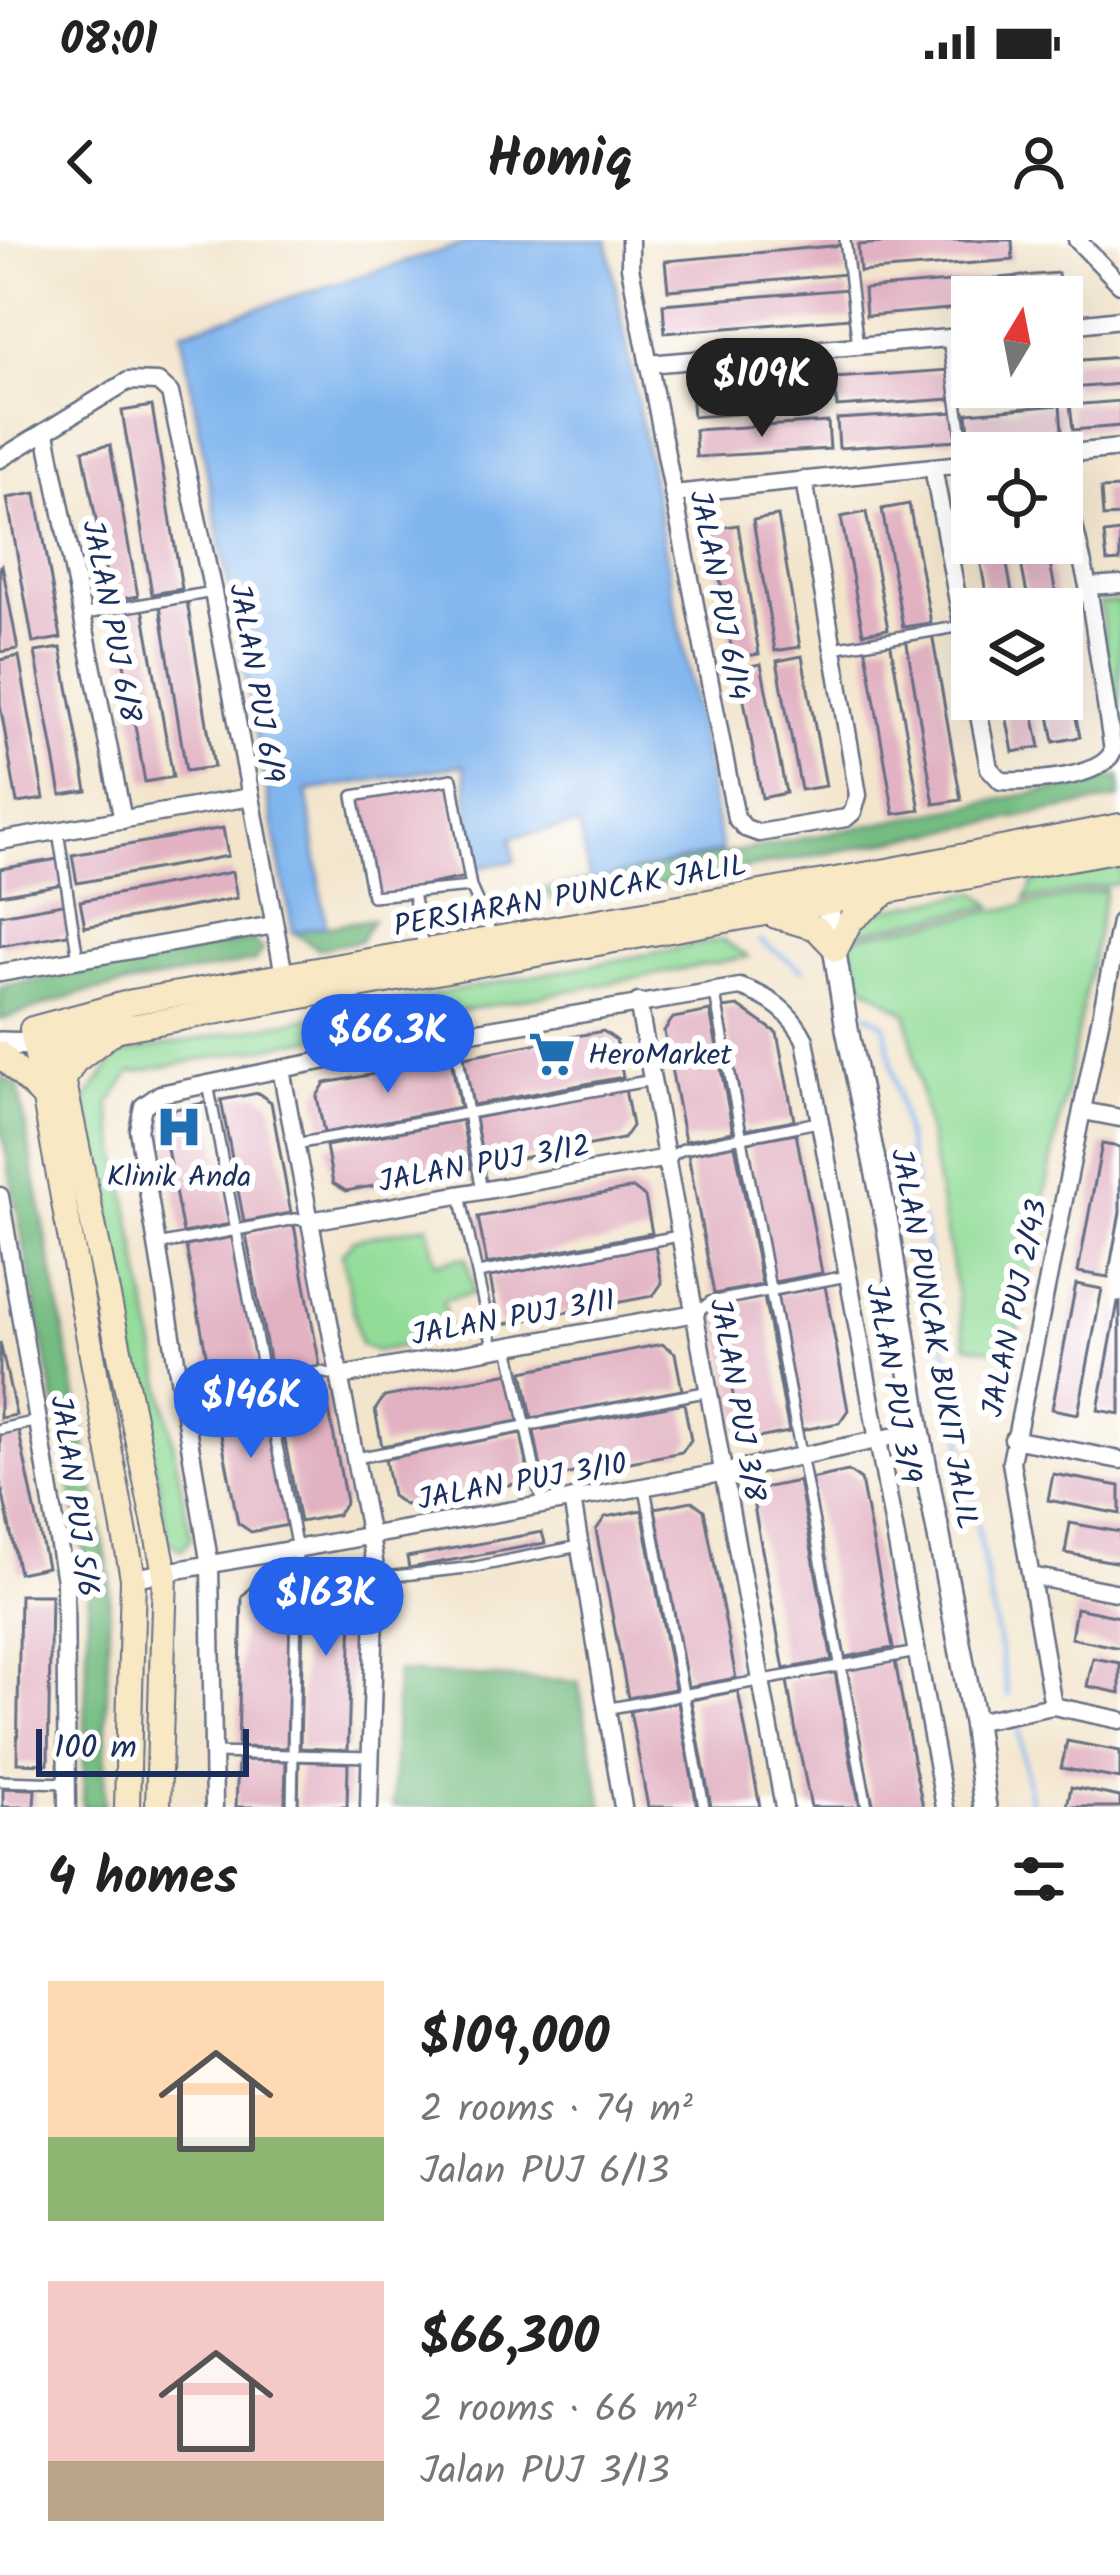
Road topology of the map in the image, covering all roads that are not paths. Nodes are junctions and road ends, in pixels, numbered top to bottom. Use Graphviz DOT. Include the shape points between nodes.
graph roads {
  1 [pos="630,240"];
  2 [pos="845,240"];
  3 [pos="1077,240"];
  4 [pos="1120,284"];
  5 [pos="1120,319"];
  6 [pos="1083,323"];
  7 [pos="948,339"];
  8 [pos="951,339"];
  9 [pos="858,346"];
  10 [pos="648,364"];
  11 [pos="964,432"];
  12 [pos="46,433"];
  13 [pos="1120,448"];
  14 [pos="1083,452"];
  15 [pos="0,459"];
  16 [pos="951,466"];
  17 [pos="933,467"];
  18 [pos="804,480"];
  19 [pos="673,494"];
  20 [pos="1083,564"];
  21 [pos="1120,584"];
  22 [pos="1088,586"];
  23 [pos="956,588"];
  24 [pos="213,592"];
  25 [pos="85,614"];
  26 [pos="951,628"];
  27 [pos="833,648"];
  28 [pos="980,720"];
  29 [pos="250,797"];
  30 [pos="123,820"];
  31 [pos="1120,826"];
  32 [pos="58,831"];
  33 [pos="0,841"];
  34 [pos="1120,849"];
  35 [pos="471,886"];
  36 [pos="890,890"];
  37 [pos="825,892"];
  38 [pos="413,893"];
  39 [pos="764,914"];
  40 [pos="1120,922"];
  41 [pos="274,925"];
  42 [pos="494,939"];
  43 [pos="836,949"];
  44 [pos="423,951"];
  45 [pos="78,959"];
  46 [pos="0,974"];
  47 [pos="284,975"];
  48 [pos="1113,988"];
  49 [pos="714,989"];
  50 [pos="638,1002"];
  51 [pos="115,1030"];
  52 [pos="44,1034"];
  53 [pos="454,1035"];
  54 [pos="0,1041"];
  55 [pos="0,1054"];
  56 [pos="281,1069"];
  57 [pos="653,1080"];
  58 [pos="208,1084"];
  59 [pos="53,1089"];
  60 [pos="1083,1111"];
  61 [pos="468,1113"];
  62 [pos="1120,1118"];
  63 [pos="818,1122"];
  64 [pos="740,1137"];
  65 [pos="295,1144"];
  66 [pos="668,1158"];
  67 [pos="482,1191"];
  68 [pos="460,1195"];
  69 [pos="0,1196"];
  70 [pos="310,1221"];
  71 [pos="238,1230"];
  72 [pos="682,1235"];
  73 [pos="3,1244"];
  74 [pos="157,1245"];
  75 [pos="478,1274"];
  76 [pos="847,1276"];
  77 [pos="771,1290"];
  78 [pos="696,1313"];
  79 [pos="501,1346"];
  80 [pos="340,1376"];
  81 [pos="267,1382"];
  82 [pos="711,1391"];
  83 [pos="183,1400"];
  84 [pos="38,1421"];
  85 [pos="526,1426"];
  86 [pos="0,1430"];
  87 [pos="919,1431"];
  88 [pos="1013,1438"];
  89 [pos="877,1440"];
  90 [pos="802,1456"];
  91 [pos="356,1458"];
  92 [pos="1120,1460"];
  93 [pos="726,1472"];
  94 [pos="645,1486"];
  95 [pos="572,1499"];
  96 [pos="542,1505"];
  97 [pos="370,1535"];
  98 [pos="579,1546"];
  99 [pos="297,1550"];
  100 [pos="210,1566"];
  101 [pos="165,1573"];
  102 [pos="1031,1576"];
  103 [pos="133,1578"];
  104 [pos="376,1578"];
  105 [pos="1120,1593"];
  106 [pos="917,1652"];
  107 [pos="841,1666"];
  108 [pos="758,1681"];
  109 [pos="683,1695"];
  110 [pos="1053,1706"];
  111 [pos="604,1709"];
  112 [pos="1120,1720"];
  113 [pos="974,1722"];
  114 [pos="215,1753"];
  115 [pos="294,1756"];
  116 [pos="371,1757"];
  117 [pos="0,1781"];
  118 [pos="68,1783"];
  119 [pos="67,1807"];
  120 [pos="127,1807"];
  121 [pos="158,1807"];
  122 [pos="214,1807"];
  123 [pos="292,1807"];
  124 [pos="369,1807"];
  125 [pos="623,1807"];
  126 [pos="704,1807"];
  127 [pos="784,1807"];
  128 [pos="867,1807"];
  129 [pos="945,1807"];
  130 [pos="985,1807"];
  1 -- 10 [label="street, JALAN PUJ 6/14"];
  2 -- 9 [label="lane"];
  3 -- 4 [label="street"];
  5 -- 6 [label="street"];
  7 -- 8 [label="street"];
  7 -- 9 [label="street"];
  7 -- 11 [label="lane"];
  9 -- 10 [label="street"];
  10 -- 19 [label="street, JALAN PUJ 6/14"];
  12 -- 15 [label="street"];
  12 -- 24 [label="street, JALAN PUJ 6/9" via="128,381 158,382 172,402"];
  12 -- 25 [label="street, JALAN PUJ 6/8"];
  13 -- 14 [label="street"];
  16 -- 17 [label="street"];
  17 -- 18 [label="street"];
  17 -- 23 [label="street"];
  18 -- 19 [label="street"];
  18 -- 27 [label="street"];
  19 -- 27 [label="street, JALAN PUJ 6/14" via="736,818 745,828 759,832 853,812 858,795"];
  20 -- 22 [label="street"];
  21 -- 22 [label="street"];
  22 -- 28 [label="street" via="1113,751 1108,761 1001,782 989,768"];
  24 -- 25 [label="lane"];
  24 -- 29 [label="street, JALAN PUJ 6/9"];
  25 -- 30 [label="street, JALAN PUJ 6/8"];
  26 -- 27 [label="lane"];
  29 -- 30 [label="street"];
  29 -- 41 [label="street, JALAN PUJ 6/9"];
  30 -- 32 [label="street"];
  31 -- 37 [label="main road, PERSIARAN PUNCAK JALIL"];
  32 -- 33 [label="street"];
  32 -- 45 [label="lane"];
  34 -- 36 [label="main road, PERSIARAN PUNCAK JALIL"];
  35 -- 38 [label="lane"];
  35 -- 38 [label="lane" via="452,779 356,795 371,896"];
  35 -- 42 [label="lane"];
  36 -- 37 [label="main road, PERSIARAN PUNCAK JALIL"];
  36 -- 43 [label="main road" via="850,921"];
  37 -- 39 [label="main road, PERSIARAN PUNCAK JALIL"];
  37 -- 42 [label="main road, PERSIARAN PUNCAK JALIL"];
  37 -- 43 [label="street, JALAN PUNCAK BUKIT JALIL"];
  38 -- 44 [label="lane"];
  39 -- 43 [label="main road" via="816,928"];
  39 -- 51 [label="main road, PERSIARAN PUNCAK JALIL"];
  40 -- 48 [label="street, JALAN PUJ 2/43"];
  41 -- 45 [label="street"];
  41 -- 47 [label="street, JALAN PUJ 6/9"];
  42 -- 44 [label="main road, PERSIARAN PUNCAK JALIL"];
  43 -- 87 [label="street, JALAN PUNCAK BUKIT JALIL"];
  44 -- 47 [label="main road, PERSIARAN PUNCAK JALIL"];
  45 -- 46 [label="street"];
  47 -- 52 [label="main road, PERSIARAN PUNCAK JALIL" via="132,1002"];
  48 -- 60 [label="street, JALAN PUJ 2/43"];
  49 -- 50 [label="street"];
  49 -- 63 [label="street, JALAN PUJ 3/9" via="754,992 796,1022"];
  49 -- 64 [label="lane"];
  50 -- 53 [label="street"];
  50 -- 57 [label="street, JALAN PUJ 3/8"];
  51 -- 52 [label="main road, PERSIARAN PUNCAK JALIL"];
  51 -- 59 [label="main road"];
  52 -- 54 [label="street"];
  52 -- 59 [label="main road"];
  53 -- 56 [label="street"];
  53 -- 61 [label="lane"];
  55 -- 59 [label="main road"];
  56 -- 58 [label="street"];
  56 -- 65 [label="street"];
  57 -- 61 [label="lane"];
  57 -- 66 [label="street, JALAN PUJ 3/8"];
  58 -- 71 [label="lane"];
  58 -- 74 [label="street" via="143,1106 139,1130"];
  59 -- 101 [label="main road"];
  59 -- 103 [label="main road"];
  60 -- 62 [label="street"];
  60 -- 88 [label="street, JALAN PUJ 2/43"];
  61 -- 65 [label="lane"];
  61 -- 67 [label="lane"];
  63 -- 64 [label="lane"];
  63 -- 76 [label="street, JALAN PUJ 3/9"];
  64 -- 66 [label="lane"];
  64 -- 77 [label="lane"];
  65 -- 70 [label="street"];
  66 -- 67 [label="street, JALAN PUJ 3/12"];
  66 -- 72 [label="street, JALAN PUJ 3/8"];
  67 -- 68 [label="street, JALAN PUJ 3/12"];
  68 -- 70 [label="street, JALAN PUJ 3/12"];
  68 -- 75 [label="lane"];
  69 -- 73 [label="street, JALAN PUJ 5/6"];
  70 -- 71 [label="lane"];
  70 -- 80 [label="street"];
  71 -- 74 [label="lane"];
  71 -- 81 [label="lane"];
  72 -- 75 [label="lane"];
  72 -- 78 [label="street, JALAN PUJ 3/8"];
  73 -- 84 [label="street, JALAN PUJ 5/6"];
  74 -- 83 [label="street"];
  75 -- 79 [label="lane"];
  76 -- 77 [label="lane"];
  76 -- 89 [label="street, JALAN PUJ 3/9"];
  77 -- 78 [label="lane" via="710,1302"];
  77 -- 90 [label="lane"];
  78 -- 79 [label="street, JALAN PUJ 3/11"];
  78 -- 82 [label="street, JALAN PUJ 3/8"];
  79 -- 80 [label="street, JALAN PUJ 3/11"];
  79 -- 85 [label="lane"];
  80 -- 81 [label="lane"];
  80 -- 91 [label="street"];
  81 -- 83 [label="lane"];
  81 -- 99 [label="lane"];
  82 -- 85 [label="lane"];
  82 -- 93 [label="street, JALAN PUJ 3/8"];
  83 -- 100 [label="street"];
  84 -- 86 [label="lane"];
  84 -- 118 [label="street, JALAN PUJ 5/6" via="65,1581"];
  85 -- 91 [label="lane"];
  85 -- 96 [label="lane"];
  87 -- 89 [label="street, JALAN PUJ 3/10"];
  87 -- 113 [label="street, JALAN PUNCAK BUKIT JALIL"];
  88 -- 92 [label="street"];
  88 -- 102 [label="street, JALAN PUJ 2/43" via="1012,1478"];
  89 -- 90 [label="street, JALAN PUJ 3/10"];
  89 -- 106 [label="street, JALAN PUJ 3/9"];
  90 -- 93 [label="street, JALAN PUJ 3/10"];
  90 -- 107 [label="lane"];
  91 -- 97 [label="street"];
  93 -- 94 [label="street, JALAN PUJ 3/10"];
  93 -- 108 [label="street, JALAN PUJ 3/8"];
  94 -- 95 [label="street, JALAN PUJ 3/10"];
  94 -- 109 [label="lane"];
  95 -- 96 [label="street, JALAN PUJ 3/10"];
  95 -- 98 [label="street"];
  96 -- 97 [label="street, JALAN PUJ 3/10"];
  97 -- 99 [label="street, JALAN PUJ 3/10"];
  97 -- 104 [label="street"];
  98 -- 104 [label="lane"];
  98 -- 111 [label="street"];
  99 -- 100 [label="street, JALAN PUJ 3/10"];
  99 -- 115 [label="lane"];
  100 -- 101 [label="street, JALAN PUJ 3/10"];
  100 -- 114 [label="street"];
  101 -- 103 [label="street, JALAN PUJ 3/10"];
  101 -- 121 [label="main road"];
  102 -- 105 [label="street"];
  102 -- 110 [label="street, JALAN PUJ 2/43"];
  103 -- 120 [label="main road"];
  104 -- 116 [label="street"];
  106 -- 107 [label="lane"];
  106 -- 129 [label="street, JALAN PUJ 3/9"];
  107 -- 108 [label="lane"];
  107 -- 128 [label="lane"];
  108 -- 109 [label="lane"];
  108 -- 127 [label="street, JALAN PUJ 3/8"];
  109 -- 111 [label="lane"];
  109 -- 126 [label="lane"];
  110 -- 112 [label="street"];
  110 -- 113 [label="street"];
  111 -- 125 [label="street"];
  113 -- 130 [label="street, JALAN PUNCAK BUKIT JALIL"];
  114 -- 115 [label="lane"];
  114 -- 122 [label="street"];
  115 -- 116 [label="lane"];
  115 -- 123 [label="lane"];
  116 -- 124 [label="street"];
  117 -- 118 [label="lane"];
  118 -- 119 [label="street, JALAN PUJ 5/6"];
}
